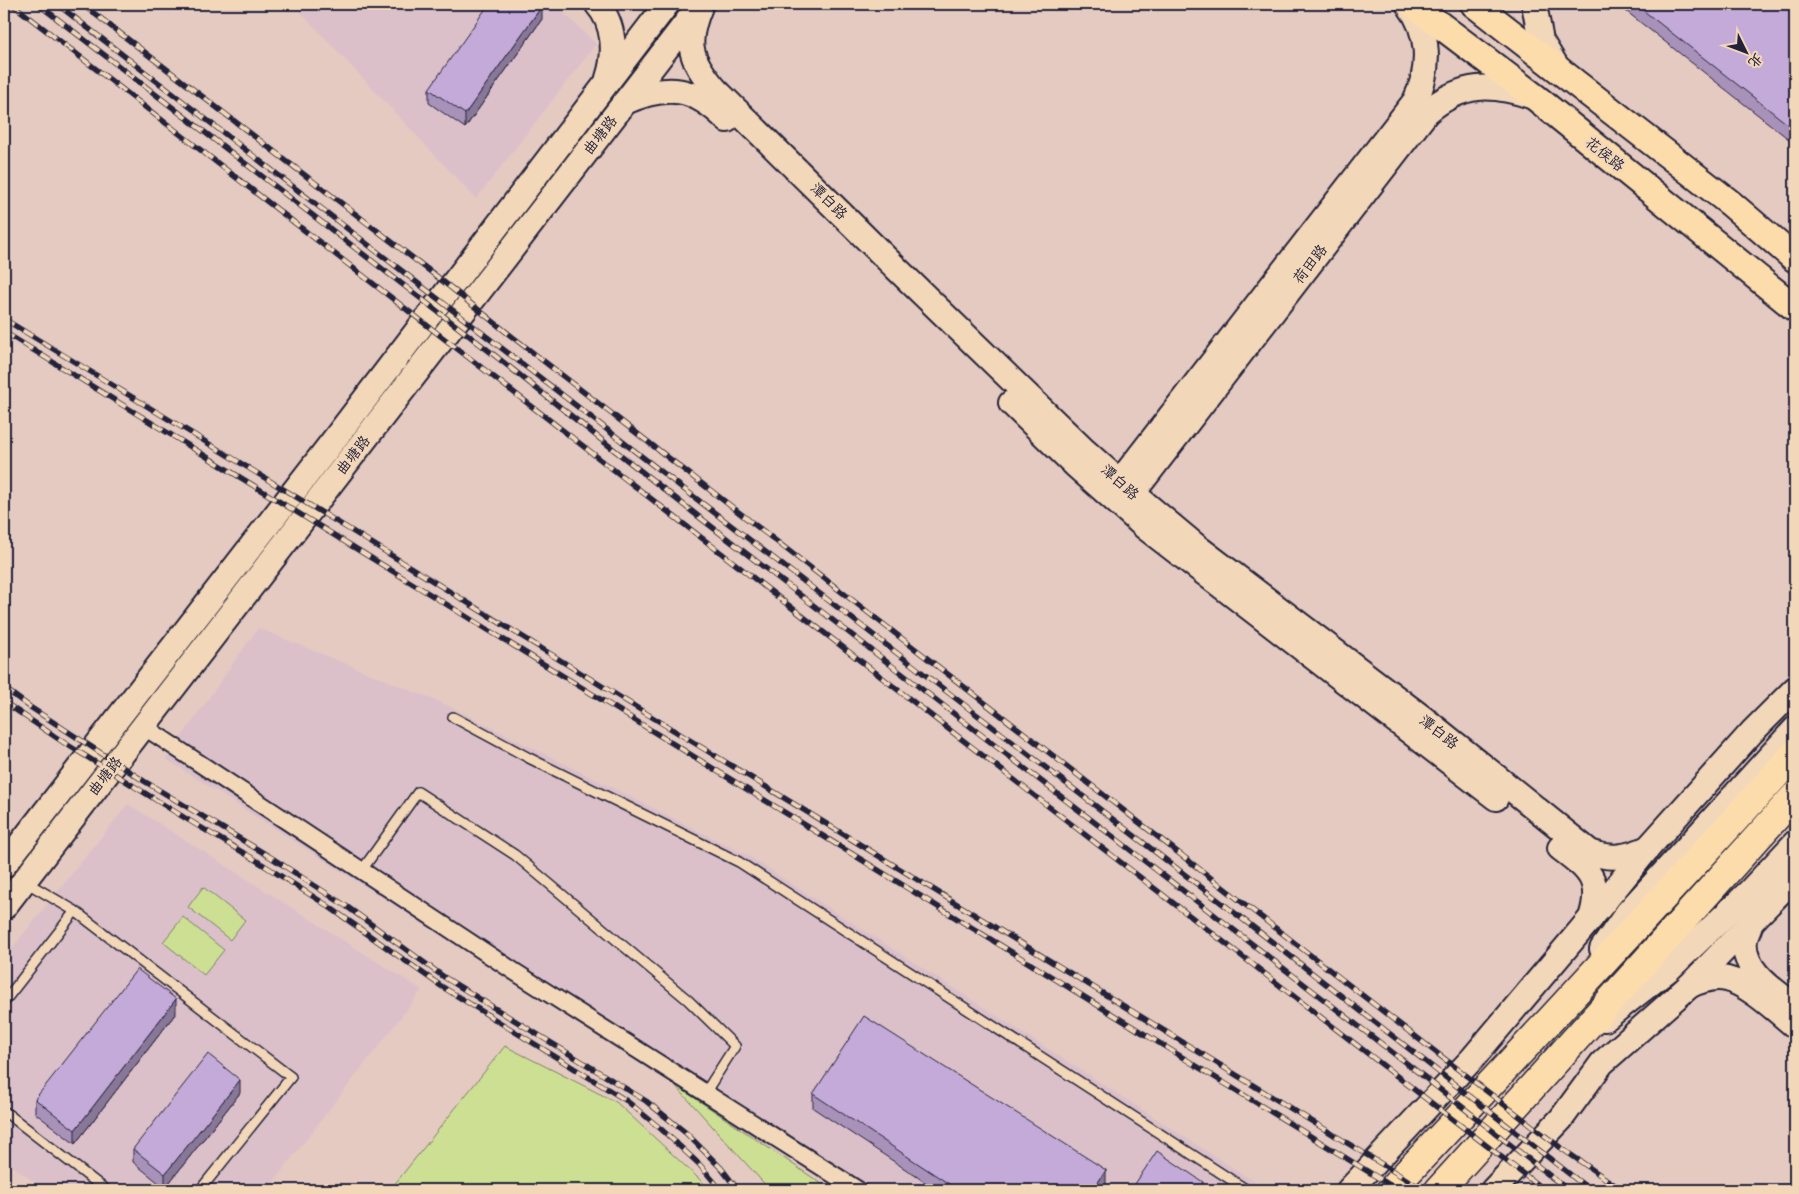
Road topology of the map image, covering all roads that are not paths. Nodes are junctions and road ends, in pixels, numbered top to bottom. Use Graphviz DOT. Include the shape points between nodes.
graph roads {
  1 [pos="598,4"];
  2 [pos="667,4"];
  3 [pos="701,4"];
  4 [pos="1408,4"];
  5 [pos="1412,4"];
  6 [pos="1474,4"];
  7 [pos="1534,4"];
  8 [pos="1560,70"];
  9 [pos="604,86"];
  10 [pos="1535,97"];
  11 [pos="625,102"];
  12 [pos="1795,259"];
  13 [pos="1795,308"];
  14 [pos="1083,449"];
  15 [pos="1154,451"];
  16 [pos="1121,494"];
  17 [pos="1168,523"];
  18 [pos="1795,689"];
  19 [pos="453,717"];
  20 [pos="143,726"];
  21 [pos="1795,729"];
  22 [pos="1795,754"];
  23 [pos="1795,796"];
  24 [pos="1795,843"];
  25 [pos="1648,848"];
  26 [pos="4,865"];
  27 [pos="362,870"];
  28 [pos="1795,877"];
  29 [pos="24,881"];
  30 [pos="4,907"];
  31 [pos="75,910"];
  32 [pos="1591,918"];
  33 [pos="1750,924"];
  34 [pos="1688,987"];
  35 [pos="4,1002"];
  36 [pos="1795,1007"];
  37 [pos="1552,1018"];
  38 [pos="1795,1026"];
  39 [pos="1572,1045"];
  40 [pos="705,1093"];
  41 [pos="4,1111"];
  42 [pos="106,1190"];
  43 [pos="200,1190"];
  44 [pos="858,1190"];
  45 [pos="1248,1190"];
  46 [pos="1349,1190"];
  47 [pos="1391,1190"];
  48 [pos="1439,1190"];
  49 [pos="1493,1190"];
  1 -- 9 [label="street" via="605,15 614,46"];
  2 -- 9 [label="street, 曲塘路"];
  3 -- 11 [label="street, 曲塘路"];
  3 -- 14 [label="street, 潭白路" via="691,33 690,48 700,69 715,88"];
  4 -- 15 [label="street, 荷田路" via="1422,31 1426,59 1421,89 1415,101"];
  5 -- 10 [label="main road, 花侯路"];
  6 -- 8 [label="main road"];
  7 -- 8 [label="street" via="1541,41"];
  8 -- 12 [label="main road" via="1730,203"];
  9 -- 26 [label="street, 曲塘路"];
  10 -- 13 [label="main road, 花侯路"];
  10 -- 15 [label="street, 荷田路" via="1509,90 1472,89 1441,100 1427,112"];
  11 -- 16 [label="street, 潭白路" via="658,91 693,94 707,102 957,349"];
  11 -- 20 [label="street, 曲塘路"];
  14 -- 15 [label="street" via="1117,460"];
  14 -- 16 [label="street, 潭白路"];
  15 -- 16 [label="street, 荷田路"];
  15 -- 17 [label="street" via="1152,494 1158,512"];
  16 -- 17 [label="street, 潭白路"];
  16 -- 32 [label="street, 潭白路" via="1185,559 1580,864 1591,875 1595,889 1596,903"];
  17 -- 25 [label="street, 潭白路" via="1428,722 1590,852 1603,857 1621,856"];
  18 -- 25 [label="street"];
  19 -- 45 [label="lane" via="739,862"];
  20 -- 27 [label="street"];
  20 -- 29 [label="street, 曲塘路"];
  21 -- 37 [label="street" via="1628,912"];
  22 -- 37 [label="highway"];
  23 -- 39 [label="highway"];
  24 -- 39 [label="street" via="1669,969"];
  25 -- 32 [label="street"];
  27 -- 40 [label="street" via="514,972"];
  27 -- 40 [label="lane" via="418,792 514,855 688,1000 735,1046"];
  28 -- 33 [label="street"];
  29 -- 30 [label="street, 曲塘路"];
  29 -- 31 [label="lane"];
  31 -- 35 [label="lane"];
  31 -- 43 [label="lane" via="291,1077"];
  32 -- 46 [label="street" via="1472,1059"];
  33 -- 34 [label="street"];
  33 -- 36 [label="street" via="1745,939 1750,964"];
  34 -- 38 [label="street" via="1714,978 1727,979 1740,984"];
  34 -- 49 [label="street" via="1602,1063 1561,1119"];
  37 -- 47 [label="highway"];
  39 -- 48 [label="highway"];
  40 -- 44 [label="street"];
  41 -- 42 [label="lane"];
}
